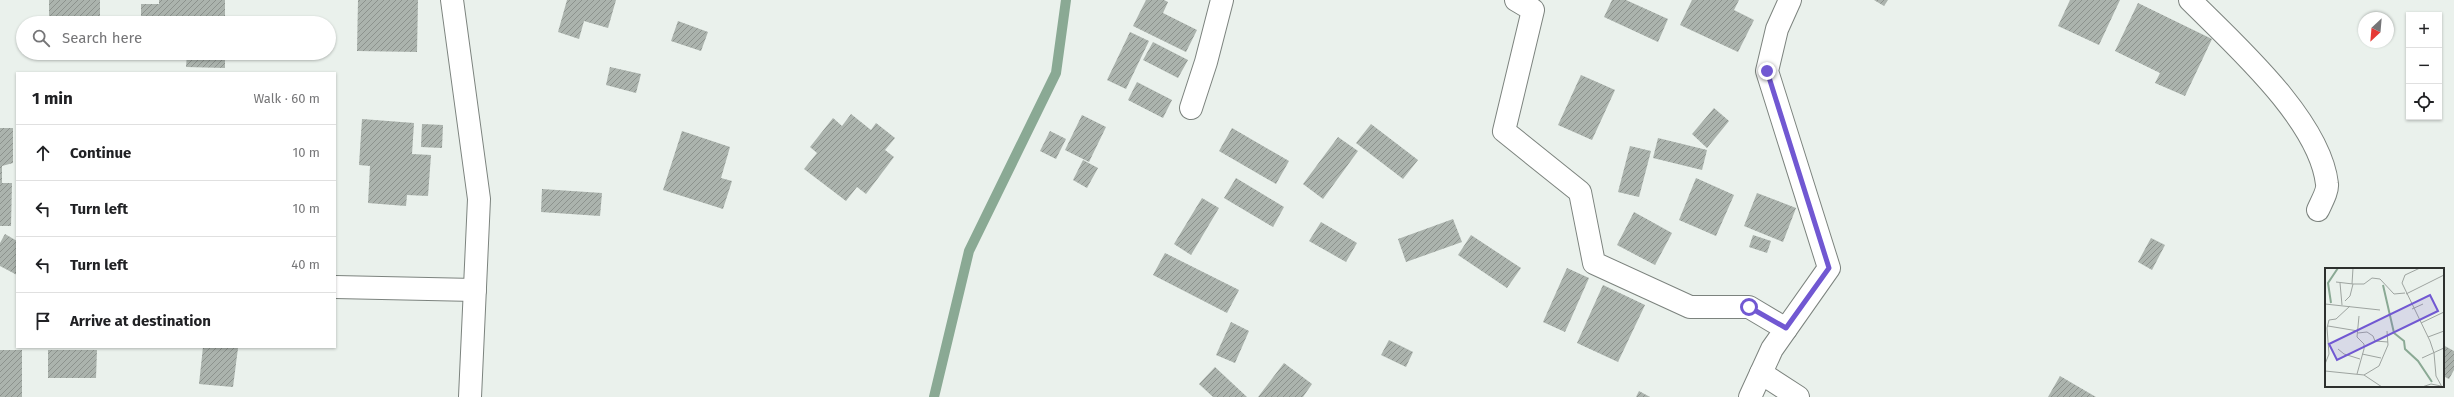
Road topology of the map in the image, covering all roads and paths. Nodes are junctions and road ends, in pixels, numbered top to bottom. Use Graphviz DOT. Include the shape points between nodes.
graph roads {
  1 [pos="452,0"];
  2 [pos="1222,0"];
  3 [pos="1516,0"];
  4 [pos="1790,0"];
  5 [pos="2190,0"];
  6 [pos="1191,108"];
  7 [pos="2318,210"];
  8 [pos="336,286"];
  9 [pos="475,290"];
  10 [pos="1786,328"];
  11 [pos="1761,373"];
  12 [pos="470,397"];
  13 [pos="1750,397"];
  14 [pos="1798,397"];
  1 -- 9 [label="street" via="479,199"];
  2 -- 6 [label="street"];
  3 -- 10 [label="street" via="1533,10 1504,131 1580,192 1594,263 1690,307 1749,307"];
  4 -- 10 [label="street" via="1777,29 1767,71 1829,268"];
  5 -- 7 [label="street" via="2259,70 2294,114 2318,152 2327,185"];
  8 -- 9 [label="street"];
  9 -- 12 [label="street"];
  10 -- 11 [label="street" via="1772,349"];
  11 -- 13 [label="street"];
  11 -- 14 [label="street"];
}
